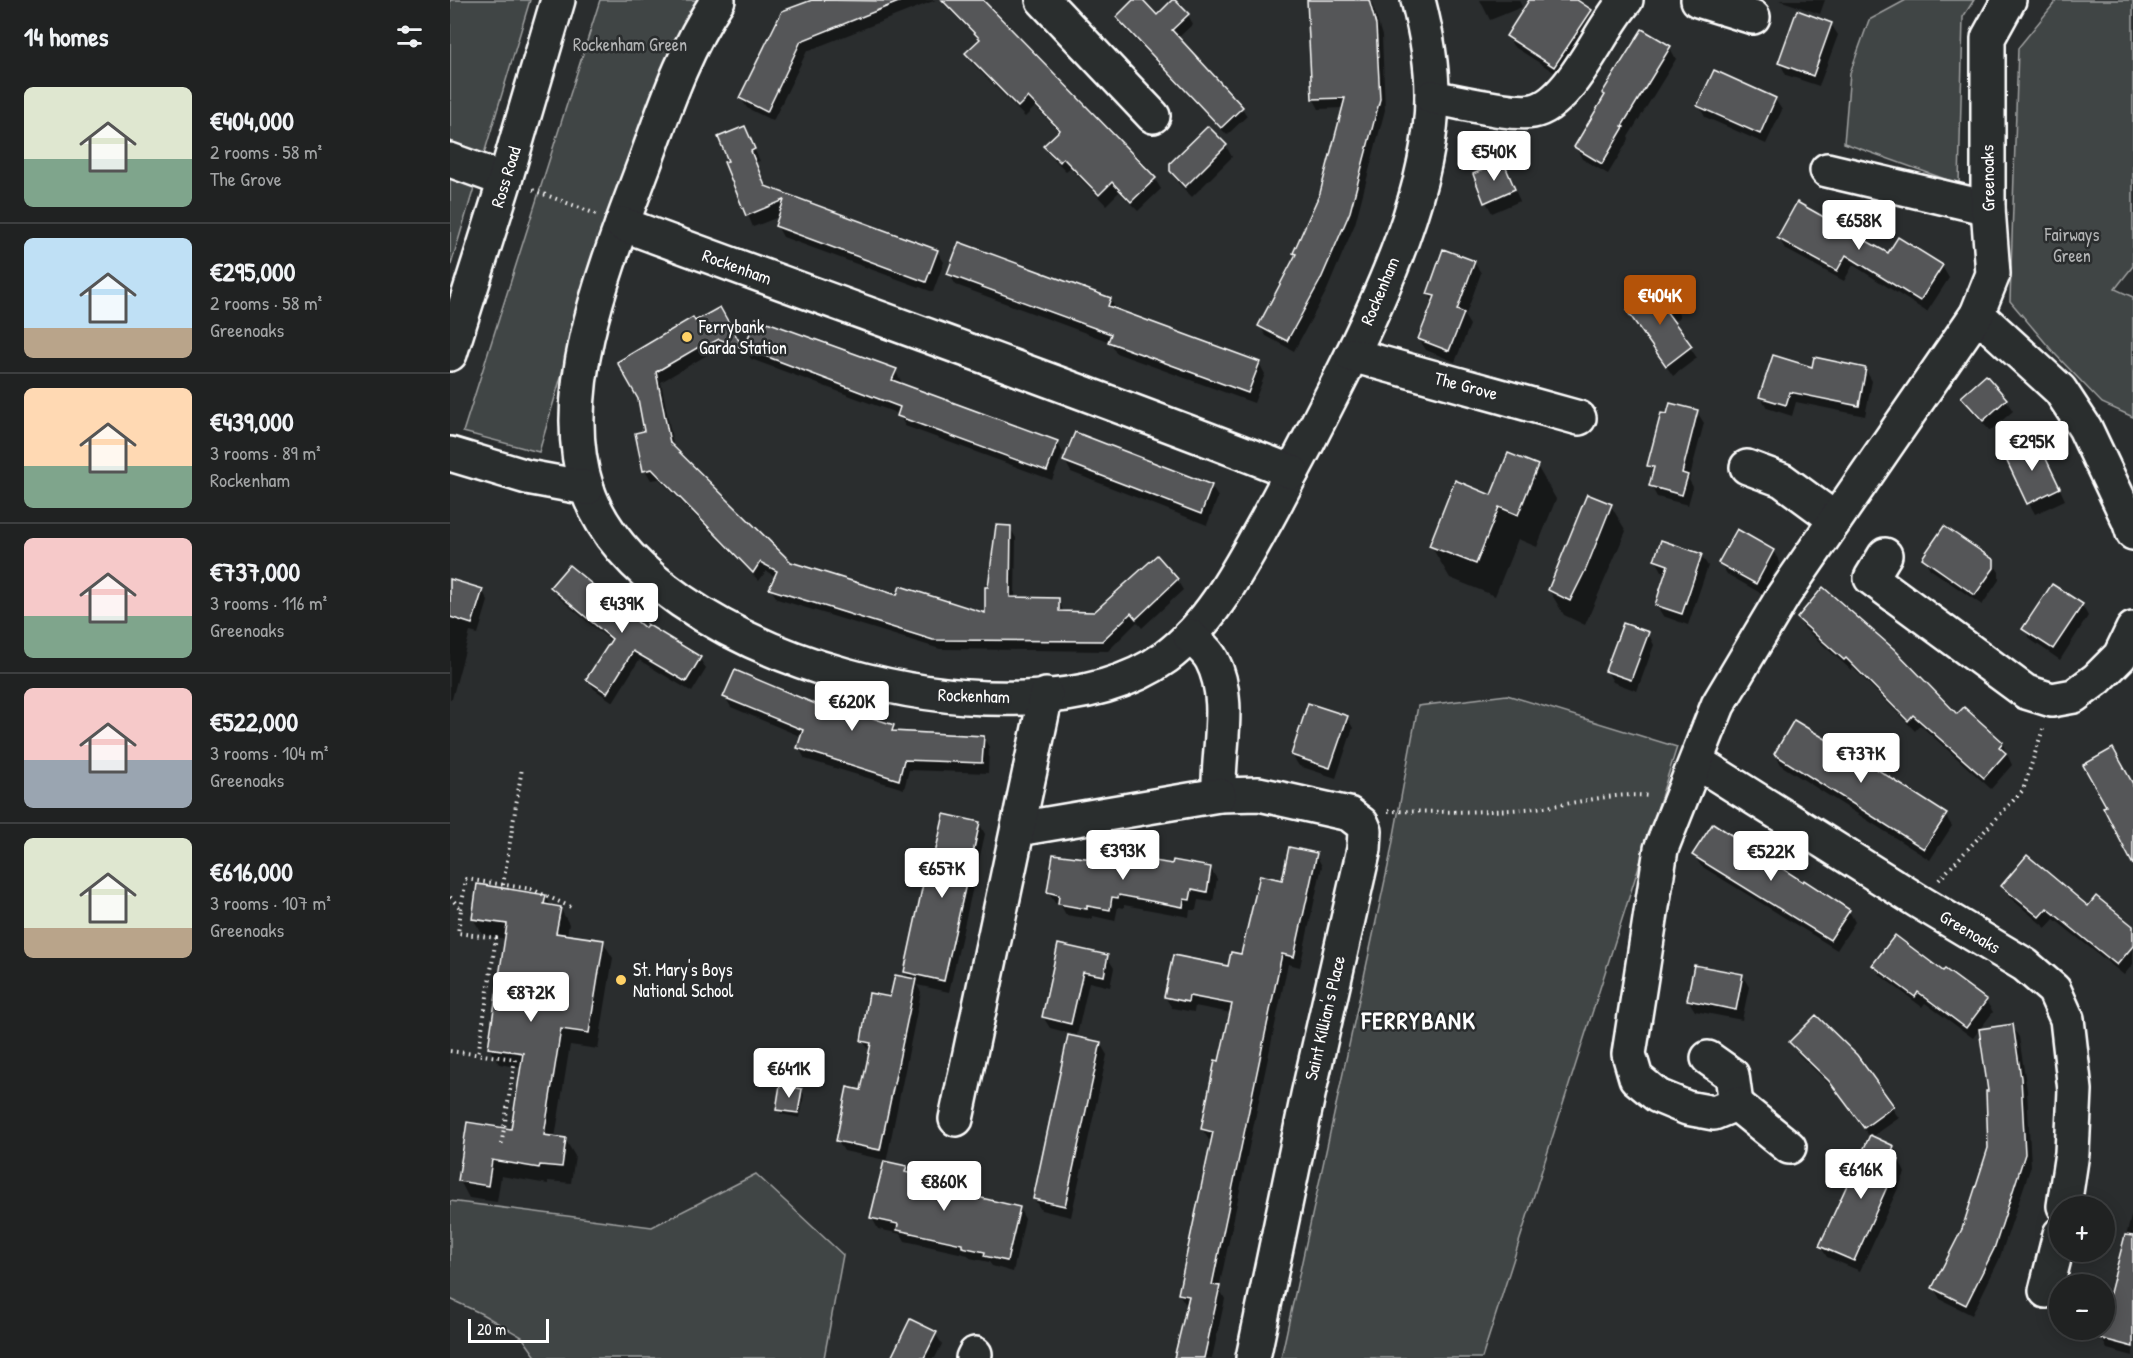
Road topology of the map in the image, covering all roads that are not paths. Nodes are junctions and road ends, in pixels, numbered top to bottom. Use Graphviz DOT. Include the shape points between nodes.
graph roads {
  1 [pos="558,0"];
  2 [pos="718,0"];
  3 [pos="1043,0"];
  4 [pos="1418,0"];
  5 [pos="1626,0"];
  6 [pos="1698,0"];
  7 [pos="2009,0"];
  8 [pos="1753,17"];
  9 [pos="1432,97"];
  10 [pos="1153,116"];
  11 [pos="450,160"];
  12 [pos="1827,170"];
  13 [pos="505,180"];
  14 [pos="1988,208"];
  15 [pos="622,224"];
  16 [pos="1977,314"];
  17 [pos="450,354"];
  18 [pos="1352,355"];
  19 [pos="1580,418"];
  20 [pos="450,454"];
  21 [pos="1747,467"];
  22 [pos="1292,472"];
  23 [pos="587,488"];
  24 [pos="1835,519"];
  25 [pos="2133,534"];
  26 [pos="1885,555"];
  27 [pos="1190,636"];
  28 [pos="2129,655"];
  29 [pos="1046,695"];
  30 [pos="1697,762"];
  31 [pos="1219,795"];
  32 [pos="1018,830"];
  33 [pos="1708,1058"];
  34 [pos="1736,1104"];
  35 [pos="956,1119"];
  36 [pos="1789,1147"];
  37 [pos="2066,1196"];
  38 [pos="2053,1262"];
  39 [pos="2046,1290"];
  40 [pos="1253,1358"];
  1 -- 13 [label="street, Ross Road"];
  2 -- 15 [label="street, Rockenham" via="675,81"];
  3 -- 10 [label="street"];
  4 -- 9 [label="street, Rockenham"];
  5 -- 9 [label="street" via="1568,85 1541,109 1515,111"];
  6 -- 8 [label="street"];
  7 -- 14 [label="street, Greenoaks" via="1988,38"];
  9 -- 18 [label="street, Rockenham" via="1428,141 1414,202"];
  11 -- 13 [label="street"];
  12 -- 14 [label="street"];
  13 -- 17 [label="street, Ross Road"];
  14 -- 16 [label="street, Greenoaks" via="1993,274"];
  15 -- 22 [label="street, Rockenham" via="1128,408"];
  15 -- 23 [label="street, Rockenham" via="588,330 580,378 580,451"];
  16 -- 24 [label="street, Greenoaks"];
  16 -- 25 [label="street" via="2060,390 2085,428"];
  18 -- 19 [label="street, The Grove"];
  18 -- 22 [label="street, Rockenham"];
  20 -- 23 [label="street" via="527,477"];
  21 -- 24 [label="street" via="1782,480"];
  22 -- 27 [label="street, Rockenham" via="1231,581"];
  23 -- 29 [label="street, Rockenham" via="614,538 641,570 693,608 746,637 833,671 906,690 975,698"];
  24 -- 30 [label="street, Greenoaks" via="1783,596 1718,705"];
  26 -- 28 [label="street" via="1871,578 2026,692 2052,699 2074,696"];
  27 -- 29 [label="street, Rockenham" via="1136,675 1094,688"];
  27 -- 31 [label="street" via="1212,661 1220,685"];
  29 -- 32 [label="street"];
  30 -- 34 [label="street, Greenoaks" via="1661,849 1629,1054 1636,1078 1658,1096 1687,1108 1714,1113"];
  30 -- 37 [label="street, Greenoaks" via="2025,965 2054,990 2067,1019 2075,1090"];
  31 -- 32 [label="street"];
  31 -- 40 [label="street, Saint Killian's Place" via="1258,794 1340,811 1356,819 1365,831"];
  32 -- 35 [label="street"];
  33 -- 34 [label="street" via="1732,1076"];
  34 -- 36 [label="street"];
  38 -- 39 [label="street"];
}
